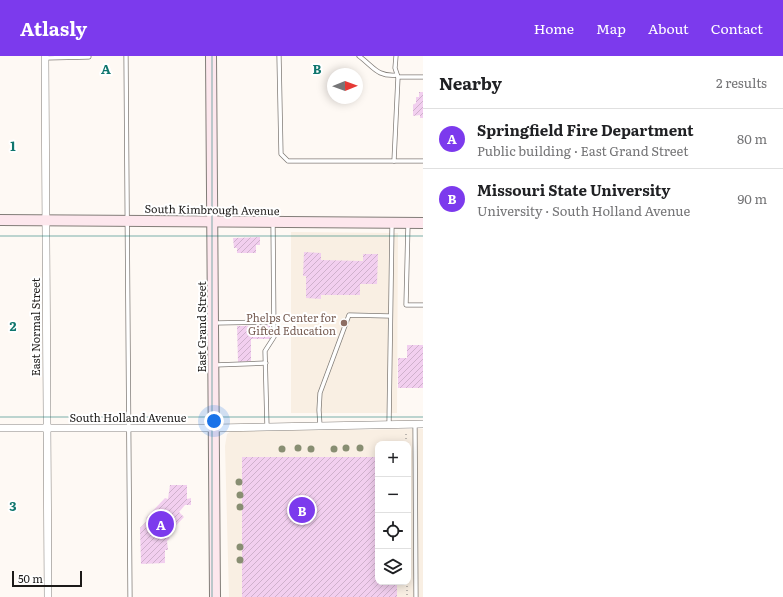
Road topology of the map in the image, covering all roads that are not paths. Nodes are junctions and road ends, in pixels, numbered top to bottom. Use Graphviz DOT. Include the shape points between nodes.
graph roads {
  1 [pos="126,56"];
  2 [pos="211,56"];
  3 [pos="279,56"];
  4 [pos="359,56"];
  5 [pos="396,56"];
  6 [pos="45,57"];
  7 [pos="89,57"];
  8 [pos="398,76"];
  9 [pos="423,77"];
  10 [pos="394,161"];
  11 [pos="423,161"];
  12 [pos="0,220"];
  13 [pos="46,220"];
  14 [pos="127,220"];
  15 [pos="212,221"];
  16 [pos="272,221"];
  17 [pos="392,223"];
  18 [pos="408,223"];
  19 [pos="423,223"];
  20 [pos="423,305"];
  21 [pos="390,316"];
  22 [pos="274,322"];
  23 [pos="213,323"];
  24 [pos="266,363"];
  25 [pos="213,365"];
  26 [pos="415,424"];
  27 [pos="423,424"];
  28 [pos="389,425"];
  29 [pos="320,426"];
  30 [pos="267,427"];
  31 [pos="0,428"];
  32 [pos="47,428"];
  33 [pos="128,428"];
  34 [pos="214,428"];
  35 [pos="48,597"];
  36 [pos="130,597"];
  37 [pos="215,597"];
  38 [pos="416,597"];
  1 -- 14 [label="lane"];
  2 -- 15 [label="main road, East Grand Street"];
  3 -- 10 [label="lane" via="280,154 283,158 288,161"];
  4 -- 8 [label="lane" via="377,72 386,76"];
  5 -- 8 [label="lane" via="395,68"];
  6 -- 7 [label="lane"];
  6 -- 13 [label="street, East Normal Street"];
  8 -- 9 [label="lane"];
  8 -- 10 [label="lane"];
  10 -- 11 [label="lane"];
  12 -- 13 [label="main road, South Kimbrough Avenue"];
  13 -- 14 [label="main road, South Kimbrough Avenue"];
  13 -- 32 [label="street, East Normal Street"];
  14 -- 15 [label="main road, South Kimbrough Avenue"];
  14 -- 33 [label="lane"];
  15 -- 16 [label="main road, South Kimbrough Avenue"];
  15 -- 23 [label="main road, East Grand Street"];
  16 -- 17 [label="main road, South Kimbrough Avenue"];
  16 -- 22 [label="lane"];
  17 -- 18 [label="main road, South Kimbrough Avenue"];
  17 -- 21 [label="lane"];
  18 -- 19 [label="main road, South Kimbrough Avenue"];
  18 -- 20 [label="lane" via="406,305"];
  21 -- 28 [label="lane"];
  21 -- 29 [label="lane" via="348,315 320,393"];
  22 -- 23 [label="lane"];
  22 -- 24 [label="lane" via="274,337 265,351"];
  23 -- 25 [label="main road, East Grand Street"];
  24 -- 25 [label="lane"];
  24 -- 30 [label="lane"];
  25 -- 34 [label="main road, East Grand Street"];
  26 -- 27 [label="street, South Holland Avenue"];
  26 -- 28 [label="street, South Holland Avenue"];
  26 -- 38 [label="lane"];
  28 -- 29 [label="street, South Holland Avenue"];
  29 -- 30 [label="street, South Holland Avenue"];
  30 -- 34 [label="street, South Holland Avenue"];
  31 -- 32 [label="street, South Holland Avenue"];
  32 -- 33 [label="street, South Holland Avenue"];
  32 -- 35 [label="street, East Normal Street"];
  33 -- 34 [label="street, South Holland Avenue"];
  33 -- 36 [label="lane"];
  34 -- 37 [label="main road, East Grand Street"];
}
